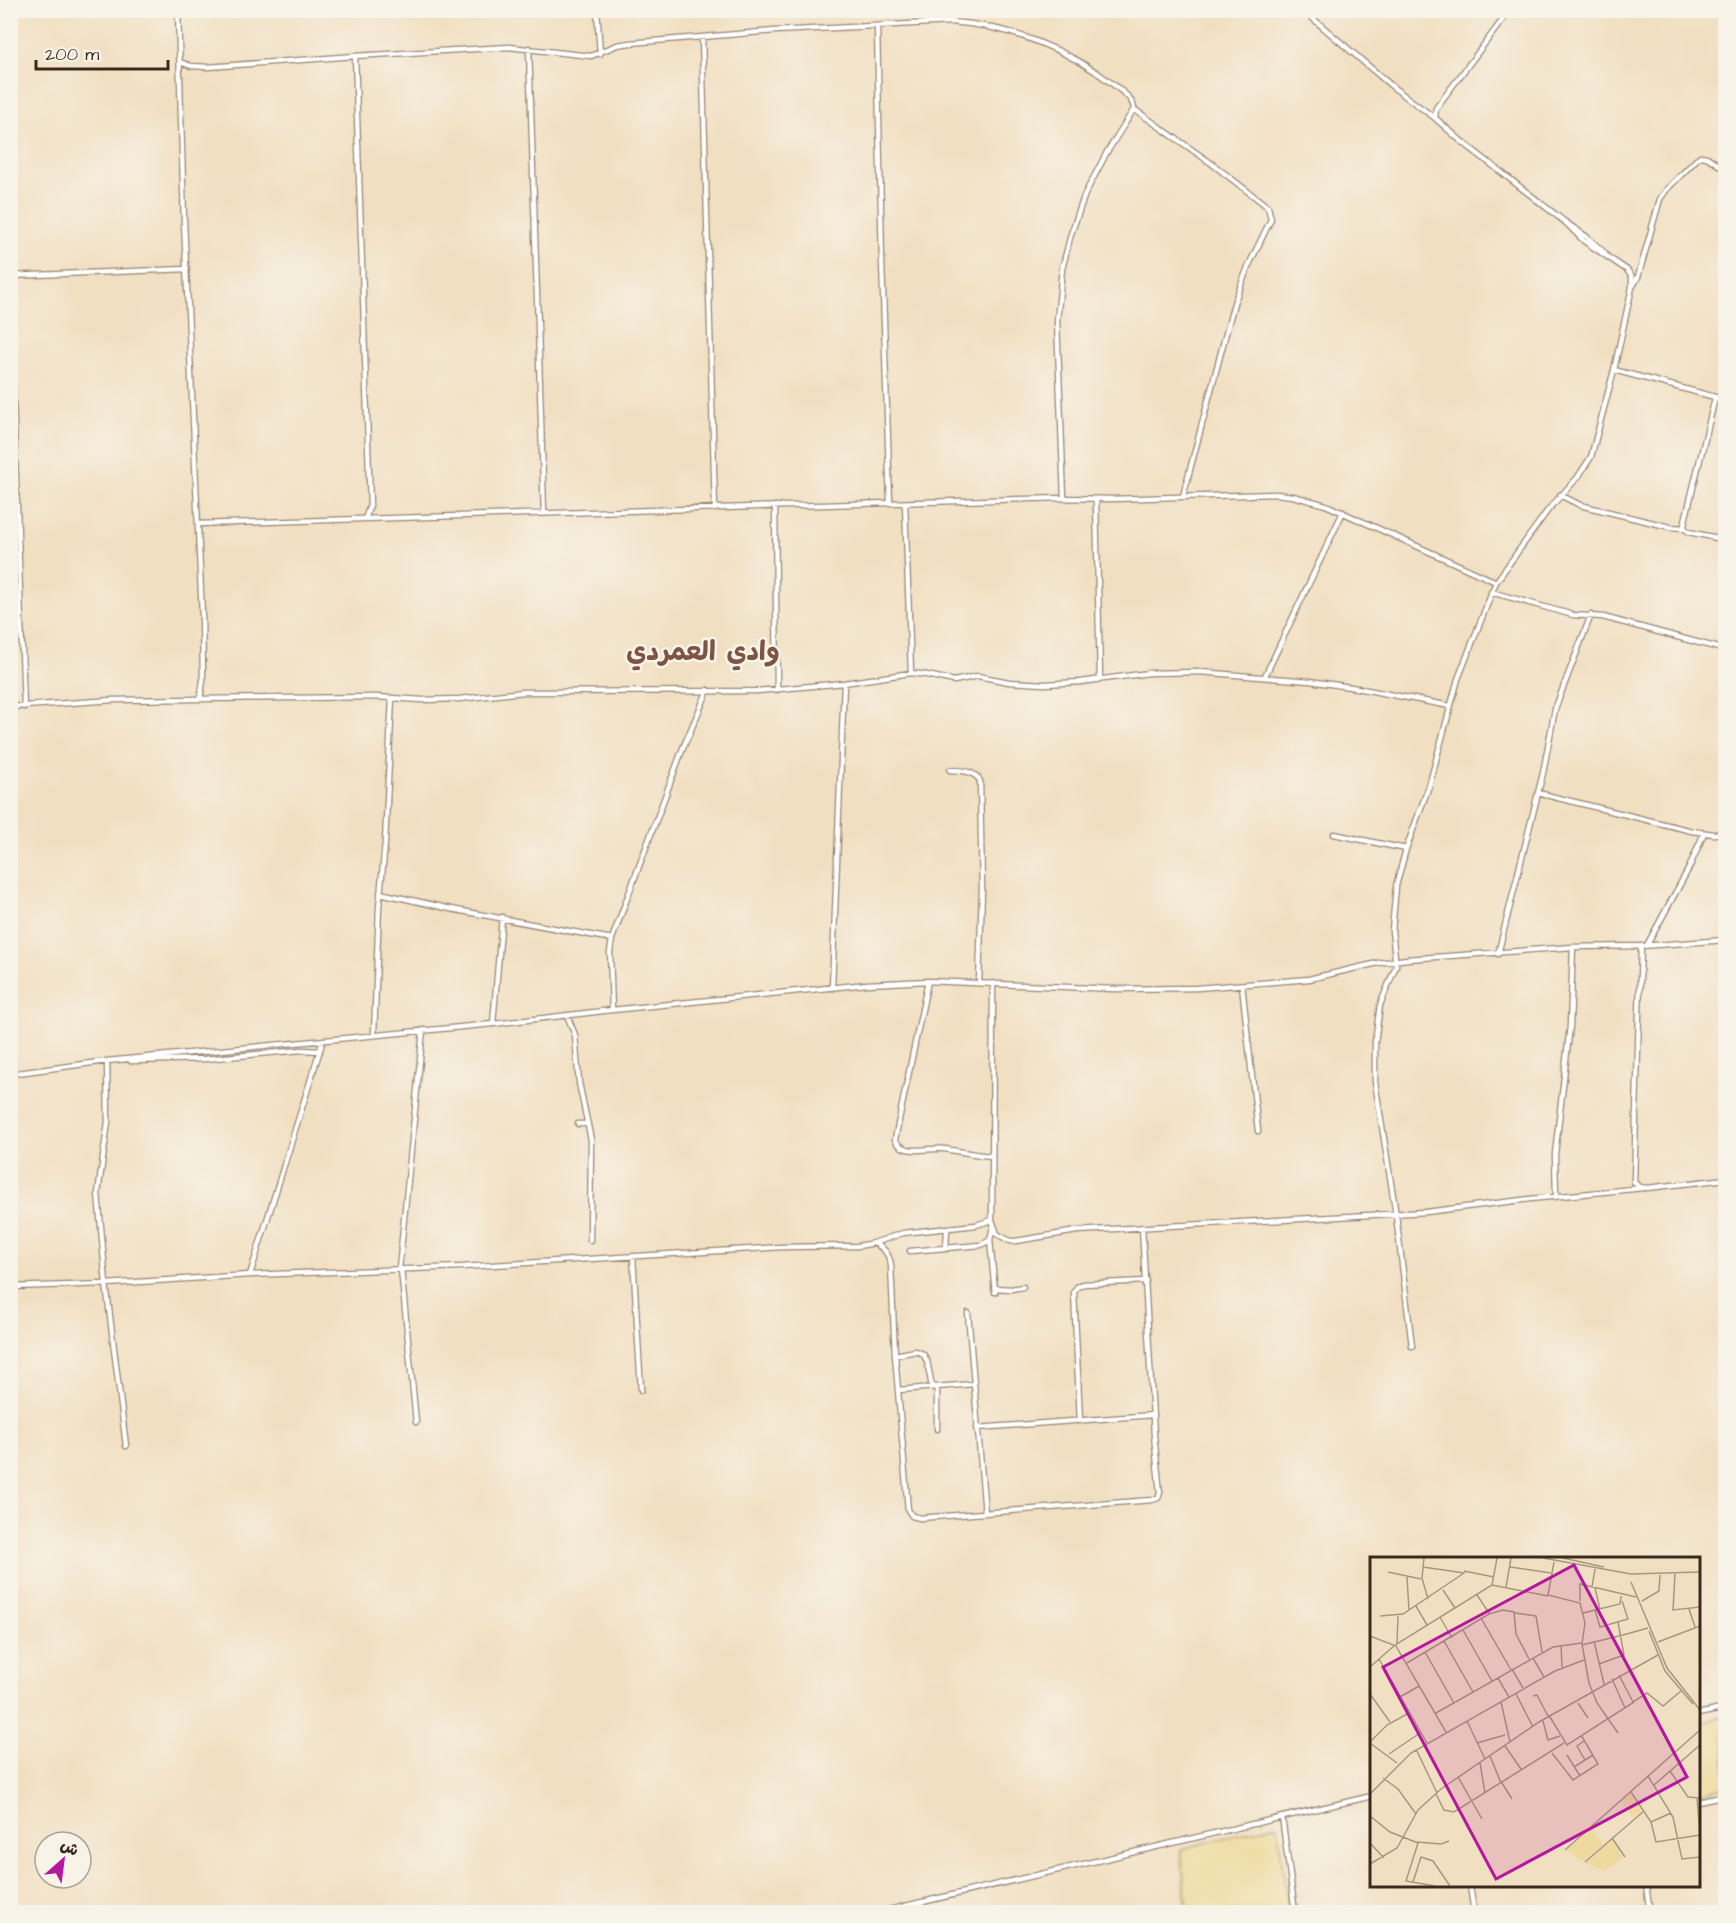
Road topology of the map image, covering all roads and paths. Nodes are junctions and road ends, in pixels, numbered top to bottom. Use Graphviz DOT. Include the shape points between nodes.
graph roads {
  1 [pos="178,10"];
  2 [pos="597,10"];
  3 [pos="949,10"];
  4 [pos="1303,10"];
  5 [pos="1510,10"];
  6 [pos="951,22"];
  7 [pos="877,26"];
  8 [pos="702,37"];
  9 [pos="529,48"];
  10 [pos="600,54"];
  11 [pos="355,56"];
  12 [pos="180,62"];
  13 [pos="1134,109"];
  14 [pos="1435,118"];
  15 [pos="1725,170"];
  16 [pos="1640,266"];
  17 [pos="187,269"];
  18 [pos="1629,272"];
  19 [pos="10,276"];
  20 [pos="1632,287"];
  21 [pos="10,308"];
  22 [pos="1614,370"];
  23 [pos="1715,398"];
  24 [pos="1725,400"];
  25 [pos="12,423"];
  26 [pos="1560,495"];
  27 [pos="1183,496"];
  28 [pos="1064,498"];
  29 [pos="1096,500"];
  30 [pos="890,503"];
  31 [pos="905,503"];
  32 [pos="775,506"];
  33 [pos="715,509"];
  34 [pos="1343,512"];
  35 [pos="544,513"];
  36 [pos="365,519"];
  37 [pos="198,524"];
  38 [pos="1684,528"];
  39 [pos="1725,540"];
  40 [pos="1496,582"];
  41 [pos="1491,592"];
  42 [pos="20,607"];
  43 [pos="10,608"];
  44 [pos="1591,615"];
  45 [pos="1725,650"];
  46 [pos="911,673"];
  47 [pos="1265,676"];
  48 [pos="1100,678"];
  49 [pos="844,683"];
  50 [pos="708,690"];
  51 [pos="777,690"];
  52 [pos="392,698"];
  53 [pos="200,699"];
  54 [pos="1450,706"];
  55 [pos="10,707"];
  56 [pos="24,707"];
  57 [pos="950,770"];
  58 [pos="1538,793"];
  59 [pos="1704,833"];
  60 [pos="1725,833"];
  61 [pos="1334,834"];
  62 [pos="1406,849"];
  63 [pos="380,893"];
  64 [pos="502,917"];
  65 [pos="612,939"];
  66 [pos="1725,940"];
  67 [pos="1644,946"];
  68 [pos="1573,947"];
  69 [pos="1498,954"];
  70 [pos="1395,960"];
  71 [pos="928,981"];
  72 [pos="979,982"];
  73 [pos="993,983"];
  74 [pos="1242,985"];
  75 [pos="832,988"];
  76 [pos="612,1010"];
  77 [pos="567,1015"];
  78 [pos="493,1024"];
  79 [pos="423,1030"];
  80 [pos="374,1034"];
  81 [pos="323,1040"];
  82 [pos="320,1051"];
  83 [pos="107,1061"];
  84 [pos="10,1074"];
  85 [pos="578,1124"];
  86 [pos="588,1124"];
  87 [pos="1258,1131"];
  88 [pos="992,1156"];
  89 [pos="1725,1179"];
  90 [pos="1643,1188"];
  91 [pos="1556,1197"];
  92 [pos="1396,1215"];
  93 [pos="992,1220"];
  94 [pos="993,1227"];
  95 [pos="1142,1227"];
  96 [pos="947,1229"];
  97 [pos="590,1240"];
  98 [pos="990,1240"];
  99 [pos="874,1243"];
  100 [pos="946,1249"];
  101 [pos="910,1251"];
  102 [pos="633,1256"];
  103 [pos="400,1269"];
  104 [pos="250,1275"];
  105 [pos="1146,1281"];
  106 [pos="106,1284"];
  107 [pos="10,1287"];
  108 [pos="1023,1287"];
  109 [pos="968,1313"];
  110 [pos="1412,1346"];
  111 [pos="895,1355"];
  112 [pos="974,1384"];
  113 [pos="934,1387"];
  114 [pos="641,1390"];
  115 [pos="898,1390"];
  116 [pos="1154,1415"];
  117 [pos="1080,1421"];
  118 [pos="416,1422"];
  119 [pos="978,1428"];
  120 [pos="937,1429"];
  121 [pos="126,1446"];
  122 [pos="984,1513"];
  123 [pos="1725,1708"];
  124 [pos="1700,1714"];
  125 [pos="1370,1796"];
  126 [pos="1725,1796"];
  127 [pos="1700,1802"];
  128 [pos="1282,1817"];
  129 [pos="1470,1887"];
  130 [pos="1646,1887"];
  131 [pos="880,1912"];
  132 [pos="1295,1912"];
  133 [pos="1474,1912"];
  134 [pos="1650,1912"];
  1 -- 12 [label="street"];
  2 -- 10 [label="street"];
  3 -- 6 [label="street"];
  4 -- 14 [label="street"];
  5 -- 14 [label="street" via="1436,108"];
  6 -- 7 [label="street"];
  6 -- 13 [label="street" via="1020,36 1063,53 1111,83 1132,102"];
  7 -- 8 [label="street"];
  7 -- 30 [label="street"];
  8 -- 10 [label="street" via="623,44"];
  8 -- 33 [label="street"];
  9 -- 10 [label="street" via="586,56"];
  9 -- 11 [label="street"];
  9 -- 35 [label="street"];
  11 -- 12 [label="street" via="208,68"];
  11 -- 36 [label="street" via="370,505"];
  12 -- 17 [label="street"];
  13 -- 27 [label="street" via="1211,163 1268,207 1271,214 1234,303"];
  13 -- 28 [label="street" via="1086,194 1062,269 1057,321"];
  14 -- 18 [label="street" via="1584,241"];
  15 -- 16 [label="street" via="1700,156 1667,189 1658,204"];
  16 -- 18 [label="street"];
  16 -- 20 [label="street"];
  17 -- 19 [label="street"];
  17 -- 37 [label="street"];
  18 -- 20 [label="street"];
  20 -- 22 [label="street"];
  21 -- 25 [label="street"];
  22 -- 23 [label="street"];
  22 -- 26 [label="street" via="1591,457"];
  23 -- 24 [label="street"];
  23 -- 38 [label="street"];
  25 -- 42 [label="street"];
  26 -- 38 [label="street" via="1588,507"];
  26 -- 40 [label="street"];
  27 -- 29 [label="street"];
  27 -- 34 [label="street" via="1276,494 1310,500"];
  28 -- 29 [label="street"];
  28 -- 31 [label="street"];
  29 -- 48 [label="street"];
  30 -- 31 [label="street"];
  30 -- 32 [label="street"];
  31 -- 46 [label="street"];
  32 -- 33 [label="street"];
  32 -- 51 [label="street"];
  33 -- 35 [label="street"];
  34 -- 40 [label="street"];
  34 -- 47 [label="street"];
  35 -- 36 [label="street"];
  36 -- 37 [label="street"];
  37 -- 53 [label="street" via="203,681"];
  38 -- 39 [label="street"];
  40 -- 41 [label="street"];
  41 -- 44 [label="street" via="1573,615"];
  41 -- 54 [label="street"];
  42 -- 43 [label="street"];
  42 -- 56 [label="street"];
  44 -- 45 [label="street"];
  44 -- 58 [label="street" via="1556,709"];
  46 -- 48 [label="street" via="954,681 978,676 1045,684"];
  46 -- 49 [label="street"];
  47 -- 48 [label="street" via="1174,672"];
  47 -- 54 [label="street"];
  49 -- 51 [label="street"];
  49 -- 75 [label="street"];
  50 -- 51 [label="street"];
  50 -- 52 [label="street" via="523,692 441,700"];
  50 -- 65 [label="street"];
  52 -- 53 [label="street"];
  52 -- 63 [label="street"];
  53 -- 56 [label="street"];
  54 -- 62 [label="street" via="1429,786"];
  55 -- 56 [label="street"];
  57 -- 72 [label="street" via="975,774 981,785"];
  58 -- 59 [label="street"];
  58 -- 69 [label="street"];
  59 -- 60 [label="street"];
  59 -- 67 [label="street" via="1689,868"];
  61 -- 62 [label="street"];
  62 -- 70 [label="street" via="1393,910"];
  63 -- 64 [label="street"];
  63 -- 80 [label="street"];
  64 -- 65 [label="street"];
  64 -- 78 [label="street"];
  65 -- 76 [label="street"];
  66 -- 67 [label="street"];
  67 -- 68 [label="street"];
  67 -- 90 [label="street" via="1634,1178 1636,1185"];
  68 -- 69 [label="street"];
  68 -- 91 [label="street" via="1570,1026 1554,1154"];
  69 -- 70 [label="street"];
  70 -- 74 [label="street" via="1308,979"];
  70 -- 92 [label="street" via="1395,971 1380,1005 1374,1062"];
  71 -- 72 [label="street"];
  71 -- 75 [label="street"];
  71 -- 88 [label="street" via="895,1138 900,1146 911,1149"];
  72 -- 73 [label="street"];
  73 -- 74 [label="street" via="1144,989"];
  73 -- 88 [label="street"];
  74 -- 87 [label="street"];
  75 -- 76 [label="street"];
  76 -- 77 [label="street"];
  77 -- 78 [label="street"];
  77 -- 86 [label="street" via="575,1035"];
  78 -- 79 [label="street"];
  79 -- 80 [label="street"];
  79 -- 103 [label="street"];
  80 -- 81 [label="street"];
  81 -- 82 [label="street"];
  81 -- 83 [label="street"];
  82 -- 83 [label="street"];
  82 -- 104 [label="street"];
  83 -- 84 [label="street"];
  83 -- 106 [label="street" via="108,1116 98,1193"];
  85 -- 86 [label="street"];
  86 -- 97 [label="street"];
  88 -- 93 [label="street"];
  89 -- 90 [label="street"];
  90 -- 91 [label="street"];
  91 -- 92 [label="street"];
  92 -- 95 [label="street"];
  92 -- 110 [label="street"];
  93 -- 94 [label="street"];
  93 -- 96 [label="street"];
  94 -- 95 [label="street" via="1010,1241"];
  94 -- 98 [label="street"];
  95 -- 105 [label="street"];
  96 -- 99 [label="street" via="903,1233"];
  96 -- 100 [label="street"];
  98 -- 100 [label="street" via="981,1245"];
  98 -- 108 [label="street" via="995,1290"];
  99 -- 102 [label="street"];
  99 -- 111 [label="street" via="890,1260"];
  100 -- 101 [label="street"];
  102 -- 103 [label="street"];
  102 -- 114 [label="street"];
  103 -- 104 [label="street"];
  103 -- 118 [label="street"];
  104 -- 106 [label="street"];
  105 -- 116 [label="street"];
  105 -- 117 [label="street" via="1083,1284 1074,1292"];
  106 -- 107 [label="street"];
  106 -- 121 [label="street"];
  109 -- 112 [label="street"];
  111 -- 113 [label="street" via="915,1351 924,1354"];
  111 -- 115 [label="street"];
  112 -- 113 [label="street"];
  112 -- 119 [label="street"];
  113 -- 115 [label="street"];
  113 -- 120 [label="street"];
  115 -- 122 [label="street" via="909,1513 916,1518"];
  116 -- 117 [label="street"];
  116 -- 122 [label="street" via="1158,1498"];
  117 -- 119 [label="street"];
  119 -- 122 [label="street"];
  123 -- 124 [label="street"];
  125 -- 128 [label="street"];
  126 -- 127 [label="street"];
  128 -- 131 [label="street"];
  128 -- 132 [label="street"];
  129 -- 133 [label="street"];
  130 -- 134 [label="street"];
}
